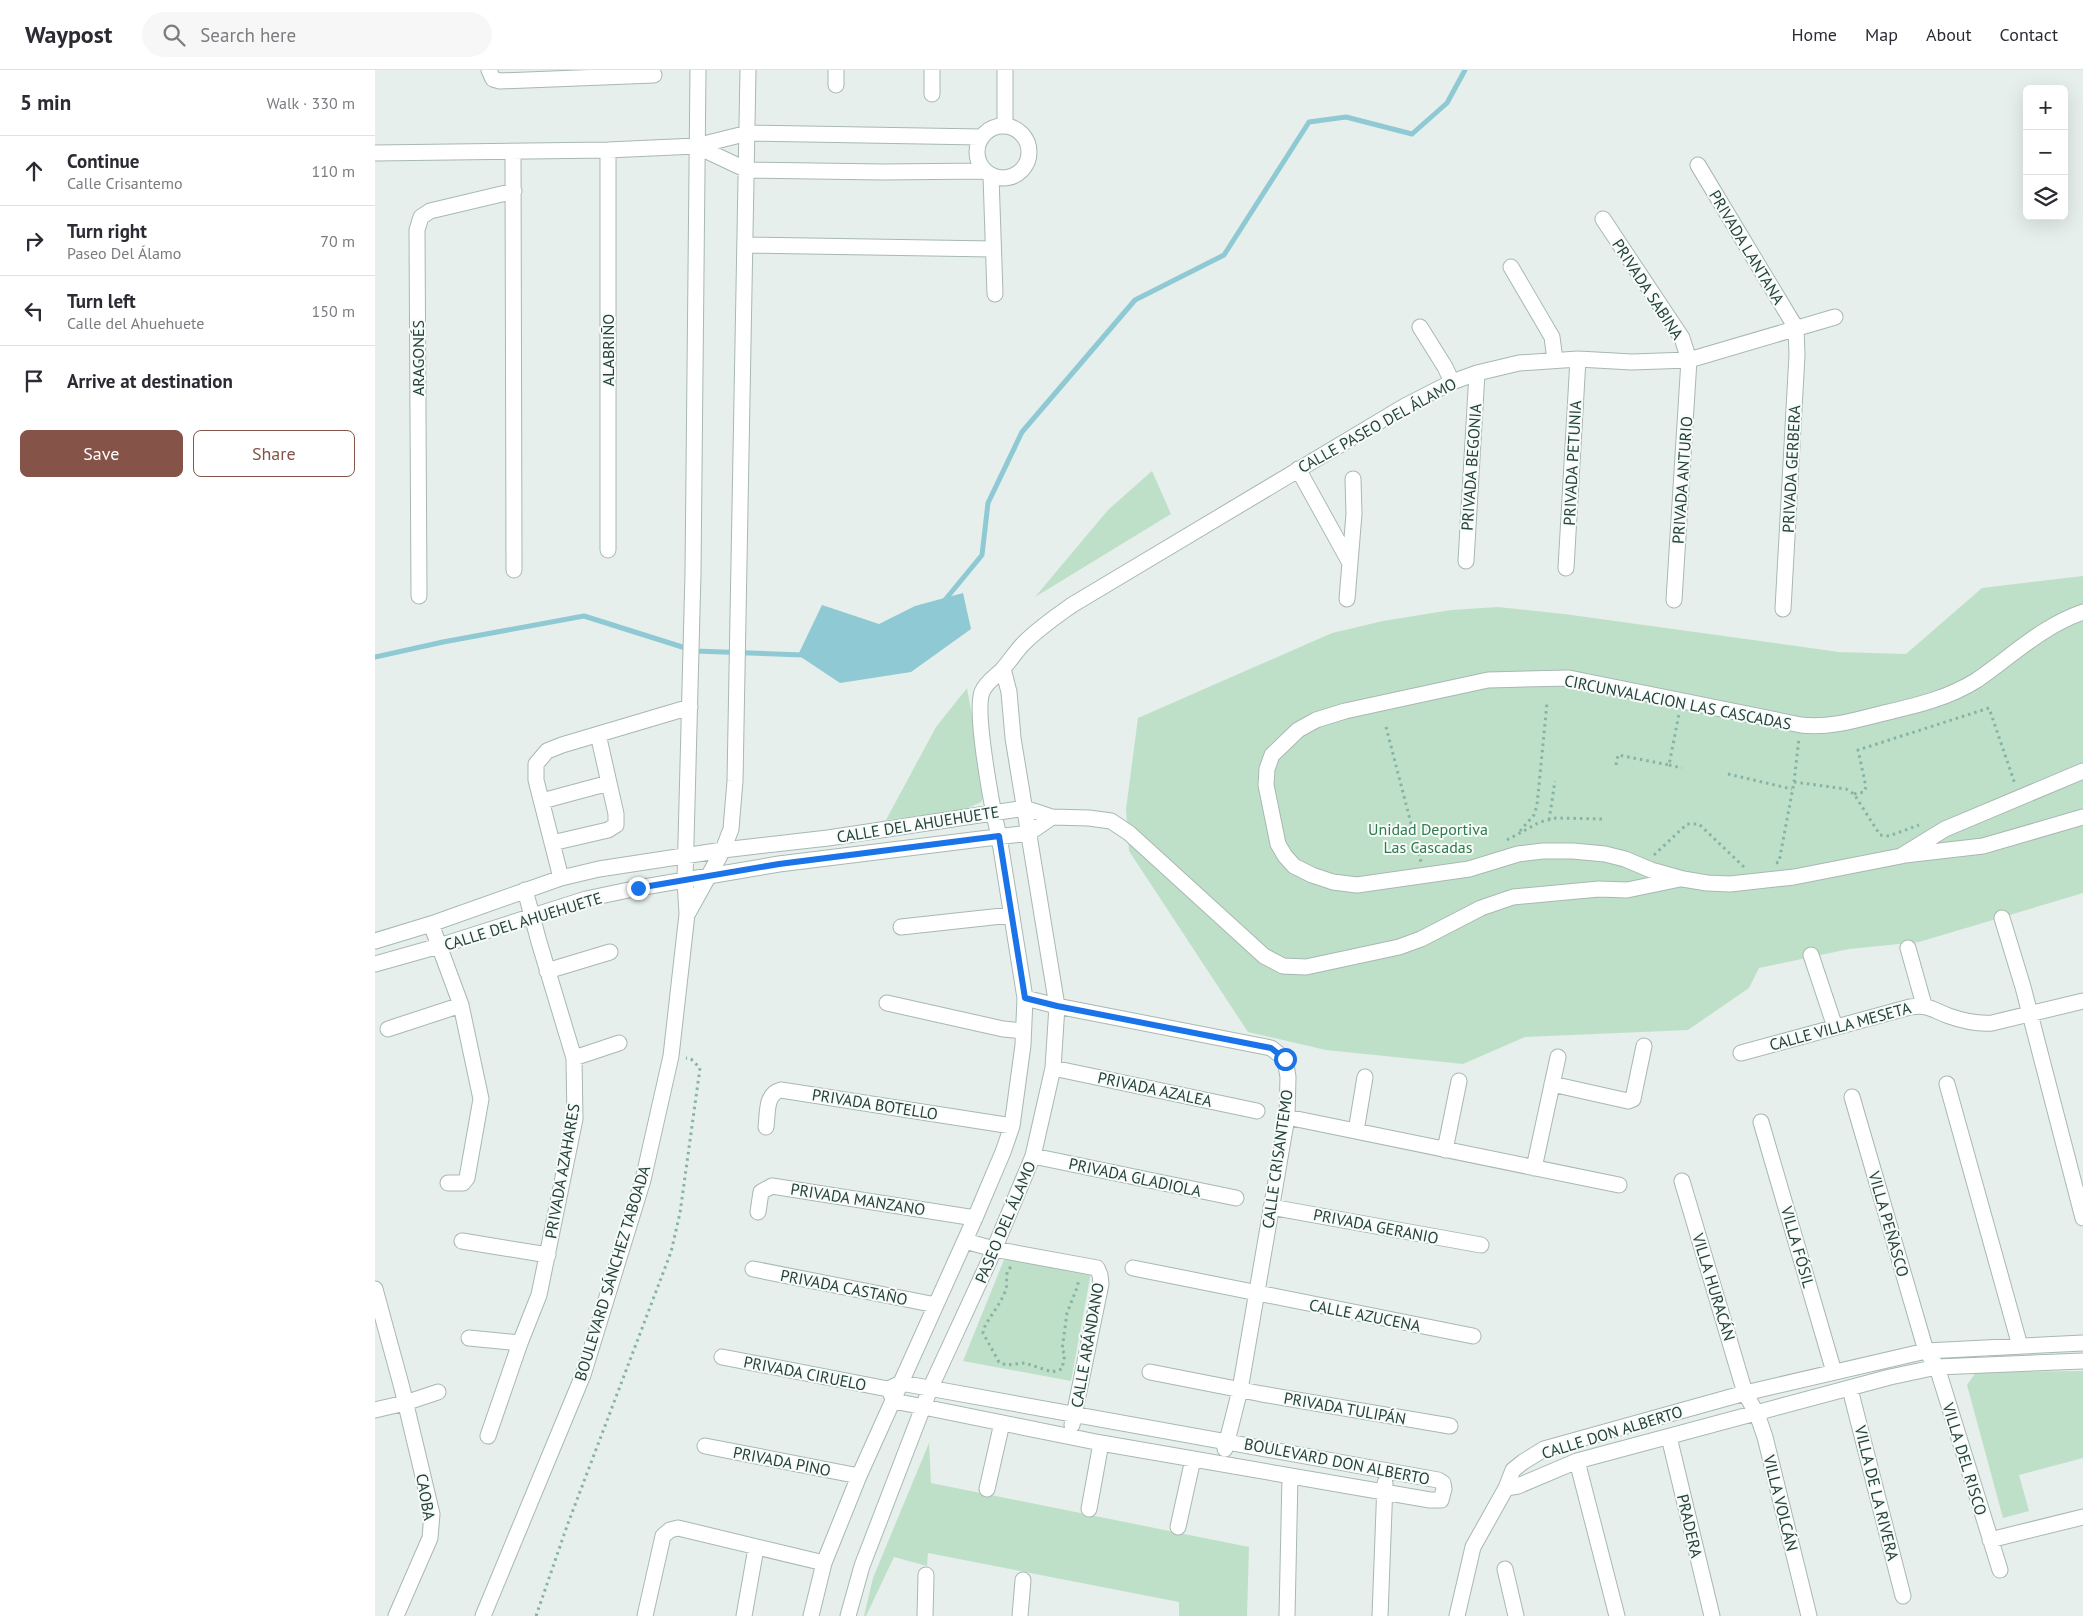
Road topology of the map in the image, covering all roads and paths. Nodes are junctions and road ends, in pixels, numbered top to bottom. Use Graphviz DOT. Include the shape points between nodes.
graph roads {
  1 [pos="489,70"];
  2 [pos="698,70"];
  3 [pos="749,70"];
  4 [pos="836,70"];
  5 [pos="932,70"];
  6 [pos="1005,70"];
  7 [pos="654,75"];
  8 [pos="836,86"];
  9 [pos="932,94"];
  10 [pos="1005,126"];
  11 [pos="748,133"];
  12 [pos="981,137"];
  13 [pos="696,146"];
  14 [pos="608,150"];
  15 [pos="513,152"];
  16 [pos="375,153"];
  17 [pos="1698,165"];
  18 [pos="747,170"];
  19 [pos="987,174"];
  20 [pos="514,191"];
  21 [pos="1603,220"];
  22 [pos="745,245"];
  23 [pos="993,249"];
  24 [pos="1511,268"];
  25 [pos="995,294"];
  26 [pos="1835,317"];
  27 [pos="1420,327"];
  28 [pos="1796,328"];
  29 [pos="1579,359"];
  30 [pos="1555,360"];
  31 [pos="1689,360"];
  32 [pos="1477,372"];
  33 [pos="1452,382"];
  34 [pos="1298,469"];
  35 [pos="1353,479"];
  36 [pos="608,550"];
  37 [pos="1465,561"];
  38 [pos="1350,563"];
  39 [pos="1566,568"];
  40 [pos="514,570"];
  41 [pos="419,596"];
  42 [pos="1347,599"];
  43 [pos="1674,600"];
  44 [pos="1783,609"];
  45 [pos="2083,612"];
  46 [pos="1003,669"];
  47 [pos="1682,701"];
  48 [pos="1547,703"];
  49 [pos="690,707"];
  50 [pos="1801,726"];
  51 [pos="1386,727"];
  52 [pos="597,734"];
  53 [pos="1616,765"];
  54 [pos="1669,765"];
  55 [pos="1682,768"];
  56 [pos="2083,771"];
  57 [pos="1728,774"];
  58 [pos="1555,782"];
  59 [pos="1793,782"];
  60 [pos="609,783"];
  61 [pos="1792,790"];
  62 [pos="2017,791"];
  63 [pos="1854,794"];
  64 [pos="542,801"];
  65 [pos="1025,808"];
  66 [pos="993,812"];
  67 [pos="1052,817"];
  68 [pos="2083,817"];
  69 [pos="1549,820"];
  70 [pos="1925,823"];
  71 [pos="1029,833"];
  72 [pos="1518,834"];
  73 [pos="999,836"];
  74 [pos="552,843"];
  75 [pos="723,850"];
  76 [pos="1645,853"];
  77 [pos="1653,855"];
  78 [pos="687,856"];
  79 [pos="1901,856"];
  80 [pos="1662,857"];
  81 [pos="1771,865"];
  82 [pos="1739,870"];
  83 [pos="707,875"];
  84 [pos="1425,876"];
  85 [pos="561,878"];
  86 [pos="1683,879"];
  87 [pos="685,880"];
  88 [pos="525,890"];
  89 [pos="687,914"];
  90 [pos="532,915"];
  91 [pos="1011,915"];
  92 [pos="2002,918"];
  93 [pos="431,924"];
  94 [pos="901,927"];
  95 [pos="375,941"];
  96 [pos="439,946"];
  97 [pos="1908,948"];
  98 [pos="611,952"];
  99 [pos="1811,955"];
  100 [pos="375,964"];
  101 [pos="547,971"];
  102 [pos="1025,998"];
  103 [pos="2083,1001"];
  104 [pos="887,1003"];
  105 [pos="1924,1004"];
  106 [pos="461,1005"];
  107 [pos="1057,1006"];
  108 [pos="2029,1015"];
  109 [pos="1835,1027"];
  110 [pos="388,1028"];
  111 [pos="1023,1031"];
  112 [pos="619,1043"];
  113 [pos="1644,1046"];
  114 [pos="1741,1053"];
  115 [pos="671,1056"];
  116 [pos="1558,1057"];
  117 [pos="574,1058"];
  118 [pos="1053,1068"];
  119 [pos="1365,1077"];
  120 [pos="1459,1081"];
  121 [pos="1552,1084"];
  122 [pos="1947,1084"];
  123 [pos="1852,1097"];
  124 [pos="1257,1111"];
  125 [pos="1287,1117"];
  126 [pos="1761,1122"];
  127 [pos="1012,1126"];
  128 [pos="767,1127"];
  129 [pos="1356,1131"];
  130 [pos="1445,1150"];
  131 [pos="1033,1156"];
  132 [pos="1534,1168"];
  133 [pos="1682,1182"];
  134 [pos="448,1183"];
  135 [pos="1619,1185"];
  136 [pos="1236,1198"];
  137 [pos="1271,1207"];
  138 [pos="758,1212"];
  139 [pos="975,1218"];
  140 [pos="2083,1218"];
  141 [pos="461,1241"];
  142 [pos="965,1241"];
  143 [pos="1481,1246"];
  144 [pos="992,1254"];
  145 [pos="548,1255"];
  146 [pos="1017,1262"];
  147 [pos="1012,1266"];
  148 [pos="1133,1268"];
  149 [pos="753,1269"];
  150 [pos="1078,1275"];
  151 [pos="375,1289"];
  152 [pos="1257,1293"];
  153 [pos="936,1305"];
  154 [pos="1473,1336"];
  155 [pos="469,1338"];
  156 [pos="520,1343"];
  157 [pos="2083,1343"];
  158 [pos="2020,1346"];
  159 [pos="1925,1351"];
  160 [pos="722,1358"];
  161 [pos="2083,1361"];
  162 [pos="1937,1367"];
  163 [pos="1150,1372"];
  164 [pos="1834,1372"];
  165 [pos="930,1389"];
  166 [pos="1851,1389"];
  167 [pos="1239,1390"];
  168 [pos="894,1391"];
  169 [pos="439,1392"];
  170 [pos="1745,1392"];
  171 [pos="405,1403"];
  172 [pos="923,1408"];
  173 [pos="375,1410"];
  174 [pos="1757,1414"];
  175 [pos="1075,1415"];
  176 [pos="1002,1423"];
  177 [pos="1450,1426"];
  178 [pos="487,1436"];
  179 [pos="1070,1436"];
  180 [pos="1669,1437"];
  181 [pos="1228,1441"];
  182 [pos="1101,1443"];
  183 [pos="705,1446"];
  184 [pos="1193,1459"];
  185 [pos="1577,1461"];
  186 [pos="1222,1463"];
  187 [pos="1386,1470"];
  188 [pos="859,1476"];
  189 [pos="1290,1476"];
  190 [pos="987,1488"];
  191 [pos="1506,1488"];
  192 [pos="1384,1491"];
  193 [pos="1089,1509"];
  194 [pos="2083,1517"];
  195 [pos="1178,1527"];
  196 [pos="1990,1540"];
  197 [pos="756,1548"];
  198 [pos="824,1563"];
  199 [pos="1505,1569"];
  200 [pos="2000,1570"];
  201 [pos="926,1575"];
  202 [pos="1023,1580"];
  203 [pos="1903,1596"];
  204 [pos="397,1616"];
  205 [pos="483,1616"];
  206 [pos="536,1616"];
  207 [pos="645,1616"];
  208 [pos="744,1616"];
  209 [pos="811,1616"];
  210 [pos="848,1616"];
  211 [pos="925,1616"];
  212 [pos="1020,1616"];
  213 [pos="1287,1616"];
  214 [pos="1380,1616"];
  215 [pos="1457,1616"];
  216 [pos="1516,1616"];
  217 [pos="1617,1616"];
  218 [pos="1712,1616"];
  219 [pos="1809,1616"];
  1 -- 7 [label="street" via="493,79 500,81"];
  2 -- 13 [label="street"];
  3 -- 11 [label="street"];
  4 -- 8 [label="street"];
  5 -- 9 [label="street"];
  6 -- 10 [label="street"];
  10 -- 12 [label="street" via="988,130"];
  10 -- 19 [label="street" via="1014,129 1027,142 1028,160 1017,174 1000,179"];
  11 -- 12 [label="street"];
  11 -- 13 [label="street"];
  11 -- 18 [label="street"];
  12 -- 19 [label="street" via="976,154 978,163"];
  13 -- 14 [label="street"];
  13 -- 18 [label="street"];
  13 -- 49 [label="street"];
  14 -- 15 [label="street"];
  14 -- 36 [label="street, ALABRIÑO"];
  15 -- 16 [label="street"];
  15 -- 20 [label="street"];
  17 -- 28 [label="street, PRIVADA LANTANA"];
  18 -- 19 [label="street"];
  18 -- 22 [label="street"];
  19 -- 23 [label="street"];
  20 -- 40 [label="street"];
  20 -- 41 [label="street, ARAGONÉS" via="430,211 421,217 417,230"];
  21 -- 31 [label="street, PRIVADA SABINA" via="1682,338"];
  22 -- 23 [label="street"];
  22 -- 75 [label="street" via="735,781 731,829"];
  23 -- 25 [label="street"];
  24 -- 30 [label="street" via="1552,337"];
  26 -- 28 [label="street, CALLE PASEO DEL ÁLAMO"];
  27 -- 33 [label="street"];
  28 -- 31 [label="street, CALLE PASEO DEL ÁLAMO"];
  28 -- 44 [label="street, PRIVADA GERBERA"];
  29 -- 30 [label="street, CALLE PASEO DEL ÁLAMO"];
  29 -- 31 [label="street, CALLE PASEO DEL ÁLAMO" via="1632,362"];
  29 -- 39 [label="street, PRIVADA PETUNIA"];
  30 -- 32 [label="street, CALLE PASEO DEL ÁLAMO"];
  31 -- 43 [label="street, PRIVADA ANTURIO"];
  32 -- 33 [label="street, CALLE PASEO DEL ÁLAMO"];
  32 -- 37 [label="street, PRIVADA BEGONIA"];
  33 -- 34 [label="street, CALLE PASEO DEL ÁLAMO"];
  34 -- 38 [label="street"];
  34 -- 46 [label="street, CALLE PASEO DEL ÁLAMO" via="1072,605 1044,624"];
  35 -- 38 [label="street"];
  38 -- 42 [label="street"];
  45 -- 50 [label="street, CIRCUNVALACION LAS CASCADAS" via="2041,632 1950,695 1847,722"];
  46 -- 65 [label="street"];
  46 -- 66 [label="street, CALLE PASEO DEL ÁLAMO" via="985,685 981,695"];
  47 -- 50 [label="street, CIRCUNVALACION LAS CASCADAS"];
  47 -- 54 [label="path"];
  47 -- 84 [label="street, CIRCUNVALACION LAS CASCADAS" via="1569,678 1488,680 1316,720 1298,730 1272,756 1267,769 1267,785 1277,844 1294,866 1333,882 1357,885"];
  48 -- 72 [label="path" via="1537,804 1534,815"];
  49 -- 52 [label="street"];
  49 -- 78 [label="street"];
  50 -- 59 [label="path"];
  51 -- 84 [label="path"];
  52 -- 60 [label="street"];
  52 -- 64 [label="street" via="547,751 536,764 536,780"];
  53 -- 54 [label="path" via="1618,755"];
  54 -- 55 [label="path"];
  56 -- 79 [label="street, CIRCUNVALACION LAS CASCADAS" via="1945,829"];
  57 -- 61 [label="path"];
  58 -- 69 [label="path"];
  59 -- 61 [label="path"];
  59 -- 63 [label="path" via="1847,789"];
  60 -- 64 [label="street"];
  60 -- 74 [label="street" via="616,825 608,830"];
  61 -- 81 [label="path" via="1779,862"];
  62 -- 63 [label="path" via="1989,708 1858,750 1866,787 1864,792"];
  63 -- 70 [label="path" via="1880,835 1889,836"];
  64 -- 74 [label="street"];
  65 -- 66 [label="street, CALLE DEL AHUEHUETE"];
  65 -- 67 [label="street"];
  65 -- 71 [label="street, PASEO DEL ÁLAMO"];
  66 -- 73 [label="street, PASEO DEL ÁLAMO"];
  66 -- 75 [label="street, CALLE DEL AHUEHUETE" via="828,838"];
  67 -- 71 [label="street"];
  67 -- 86 [label="street" via="1111,821 1129,833 1264,956 1283,966 1306,967 1399,947 1481,908 1513,898 1599,889 1627,890"];
  68 -- 79 [label="street" via="1983,846"];
  71 -- 73 [label="street, CALLE DEL AHUEHUETE"];
  71 -- 107 [label="street, PASEO DEL ÁLAMO"];
  73 -- 83 [label="street, CALLE DEL AHUEHUETE"];
  73 -- 91 [label="street, PASEO DEL ÁLAMO"];
  74 -- 85 [label="street"];
  75 -- 78 [label="street, CALLE DEL AHUEHUETE"];
  75 -- 83 [label="street"];
  76 -- 77 [label="path"];
  77 -- 80 [label="path"];
  77 -- 82 [label="path" via="1687,824 1694,823 1699,824 1746,869"];
  78 -- 85 [label="street, CALLE DEL AHUEHUETE"];
  78 -- 87 [label="street"];
  79 -- 86 [label="street, CIRCUNVALACION LAS CASCADAS" via="1730,884"];
  83 -- 87 [label="street, CALLE DEL AHUEHUETE"];
  83 -- 89 [label="street"];
  84 -- 86 [label="street, CIRCUNVALACION LAS CASCADAS" via="1469,869 1518,854 1573,851 1625,859"];
  85 -- 88 [label="street, CALLE DEL AHUEHUETE"];
  87 -- 89 [label="street"];
  87 -- 90 [label="street, CALLE DEL AHUEHUETE" via="586,899"];
  88 -- 90 [label="street, PRIVADA AZAHARES"];
  88 -- 93 [label="street, CALLE DEL AHUEHUETE"];
  89 -- 115 [label="street, BOULEVARD SÁNCHEZ TABOADA"];
  90 -- 96 [label="street, CALLE DEL AHUEHUETE"];
  90 -- 101 [label="street, PRIVADA AZAHARES"];
  91 -- 94 [label="street"];
  91 -- 102 [label="street, PASEO DEL ÁLAMO"];
  92 -- 108 [label="street"];
  93 -- 95 [label="street, CALLE DEL AHUEHUETE"];
  93 -- 96 [label="street"];
  96 -- 100 [label="street, CALLE DEL AHUEHUETE"];
  96 -- 106 [label="street"];
  97 -- 105 [label="street"];
  98 -- 101 [label="street"];
  99 -- 109 [label="street"];
  101 -- 117 [label="street, PRIVADA AZAHARES"];
  102 -- 107 [label="street, CALLE CRISANTEMO"];
  102 -- 111 [label="street, PASEO DEL ÁLAMO"];
  103 -- 108 [label="street, CALLE VILLA MESETA"];
  104 -- 111 [label="street"];
  105 -- 108 [label="street, CALLE VILLA MESETA" via="1978,1024"];
  105 -- 109 [label="street, CALLE VILLA MESETA"];
  106 -- 110 [label="street"];
  106 -- 134 [label="street" via="481,1099 467,1178 463,1183"];
  107 -- 118 [label="street, PASEO DEL ÁLAMO"];
  107 -- 125 [label="street, CALLE CRISANTEMO" via="1271,1048 1285,1059"];
  108 -- 140 [label="street"];
  109 -- 114 [label="street, CALLE VILLA MESETA"];
  111 -- 127 [label="street, PASEO DEL ÁLAMO"];
  112 -- 117 [label="street"];
  113 -- 121 [label="street" via="1633,1099 1628,1101"];
  115 -- 205 [label="street, BOULEVARD SÁNCHEZ TABOADA" via="643,1180 583,1375"];
  115 -- 206 [label="path" via="691,1059 700,1068 681,1213 671,1252"];
  116 -- 121 [label="street"];
  117 -- 145 [label="street, PRIVADA AZAHARES" via="575,1119"];
  118 -- 124 [label="street, PRIVADA AZALEA"];
  118 -- 131 [label="street, PASEO DEL ÁLAMO"];
  119 -- 129 [label="street"];
  120 -- 130 [label="street"];
  121 -- 132 [label="street"];
  122 -- 158 [label="street"];
  123 -- 159 [label="street, VILLA PEÑASCO"];
  125 -- 129 [label="street"];
  125 -- 137 [label="street, CALLE CRISANTEMO"];
  126 -- 164 [label="street, VILLA FÓSIL"];
  127 -- 128 [label="street, PRIVADA BOTELLO" via="781,1090 770,1096"];
  127 -- 139 [label="street, PASEO DEL ÁLAMO"];
  129 -- 130 [label="street"];
  130 -- 132 [label="street"];
  131 -- 136 [label="street, PRIVADA GLADIOLA"];
  131 -- 144 [label="street, PASEO DEL ÁLAMO"];
  132 -- 135 [label="street"];
  133 -- 170 [label="street, VILLA HURACÁN"];
  137 -- 143 [label="street, PRIVADA GERANIO"];
  137 -- 152 [label="street, CALLE CRISANTEMO"];
  138 -- 139 [label="street, PRIVADA MANZANO" via="761,1192 772,1186"];
  139 -- 142 [label="street, PASEO DEL ÁLAMO"];
  141 -- 145 [label="street, PRIVADA AZAHARES"];
  142 -- 144 [label="street, CALLE ARÁNDANO"];
  142 -- 153 [label="street, PASEO DEL ÁLAMO"];
  144 -- 147 [label="path"];
  144 -- 165 [label="street, PASEO DEL ÁLAMO"];
  144 -- 175 [label="street, CALLE ARÁNDANO" via="1097,1268 1101,1284"];
  145 -- 156 [label="street, PRIVADA AZAHARES" via="539,1295"];
  146 -- 147 [label="path"];
  147 -- 150 [label="path" via="1008,1269 1003,1296 983,1332 999,1362 1025,1364 1052,1372 1062,1369 1066,1319 1078,1285"];
  148 -- 152 [label="street, CALLE AZUCENA"];
  149 -- 153 [label="street, PRIVADA CASTAÑO"];
  151 -- 171 [label="street, CAOBA"];
  152 -- 154 [label="street, CALLE AZUCENA"];
  152 -- 167 [label="street, CALLE CRISANTEMO"];
  153 -- 168 [label="street, PASEO DEL ÁLAMO"];
  155 -- 156 [label="street"];
  156 -- 178 [label="street, PRIVADA AZAHARES"];
  157 -- 158 [label="street, CALLE DON ALBERTO"];
  158 -- 159 [label="street, CALLE DON ALBERTO"];
  159 -- 162 [label="street, VILLA DEL RISCO"];
  159 -- 164 [label="street, CALLE DON ALBERTO"];
  160 -- 168 [label="street, PRIVADA CIRUELO"];
  161 -- 162 [label="street, CALLE DON ALBERTO"];
  162 -- 166 [label="street, CALLE DON ALBERTO"];
  162 -- 196 [label="street, VILLA DEL RISCO"];
  163 -- 167 [label="street, PRIVADA TULIPÁN"];
  164 -- 170 [label="street, CALLE DON ALBERTO"];
  165 -- 168 [label="street, BOULEVARD DON ALBERTO"];
  165 -- 172 [label="street, PASEO DEL ÁLAMO"];
  165 -- 175 [label="street, BOULEVARD DON ALBERTO"];
  166 -- 174 [label="street, CALLE DON ALBERTO"];
  166 -- 203 [label="street, VILLA DE LA RIVERA"];
  167 -- 177 [label="street, PRIVADA TULIPÁN"];
  167 -- 181 [label="street, CALLE CRISANTEMO"];
  168 -- 172 [label="street, BOULEVARD DON ALBERTO"];
  168 -- 188 [label="street, PASEO DEL ÁLAMO"];
  169 -- 171 [label="street"];
  170 -- 174 [label="street, VILLA VOLCÁN"];
  170 -- 191 [label="street, CALLE DON ALBERTO" via="1544,1449 1513,1470"];
  171 -- 173 [label="street"];
  171 -- 204 [label="street, CAOBA" via="432,1514 432,1527"];
  172 -- 176 [label="street, BOULEVARD DON ALBERTO"];
  172 -- 210 [label="street, PASEO DEL ÁLAMO" via="862,1566"];
  174 -- 180 [label="street, CALLE DON ALBERTO"];
  174 -- 219 [label="street, VILLA VOLCÁN"];
  175 -- 179 [label="street, CALLE ARÁNDANO"];
  175 -- 181 [label="street, BOULEVARD DON ALBERTO"];
  176 -- 179 [label="street, BOULEVARD DON ALBERTO"];
  176 -- 190 [label="street"];
  179 -- 182 [label="street, BOULEVARD DON ALBERTO"];
  180 -- 185 [label="street, CALLE DON ALBERTO"];
  180 -- 218 [label="street, PRADERA"];
  181 -- 186 [label="street, CALLE CRISANTEMO"];
  181 -- 187 [label="street, BOULEVARD DON ALBERTO"];
  182 -- 184 [label="street, BOULEVARD DON ALBERTO"];
  182 -- 193 [label="street"];
  183 -- 188 [label="street, PRIVADA PINO"];
  184 -- 186 [label="street, BOULEVARD DON ALBERTO"];
  184 -- 195 [label="street"];
  185 -- 191 [label="street, CALLE DON ALBERTO" via="1524,1484"];
  185 -- 217 [label="street"];
  186 -- 189 [label="street, BOULEVARD DON ALBERTO"];
  187 -- 192 [label="street"];
  187 -- 192 [label="street, BOULEVARD DON ALBERTO" via="1438,1480 1445,1489 1441,1500"];
  188 -- 198 [label="street, PASEO DEL ÁLAMO"];
  189 -- 192 [label="street, BOULEVARD DON ALBERTO"];
  189 -- 213 [label="street"];
  191 -- 215 [label="street" via="1473,1547"];
  192 -- 214 [label="street"];
  194 -- 196 [label="street"];
  196 -- 200 [label="street, VILLA DEL RISCO"];
  197 -- 198 [label="street"];
  197 -- 207 [label="street" via="678,1528 670,1530 663,1536"];
  197 -- 208 [label="street"];
  198 -- 209 [label="street, PASEO DEL ÁLAMO"];
  199 -- 216 [label="street"];
  201 -- 211 [label="street"];
  202 -- 212 [label="street"];
}
